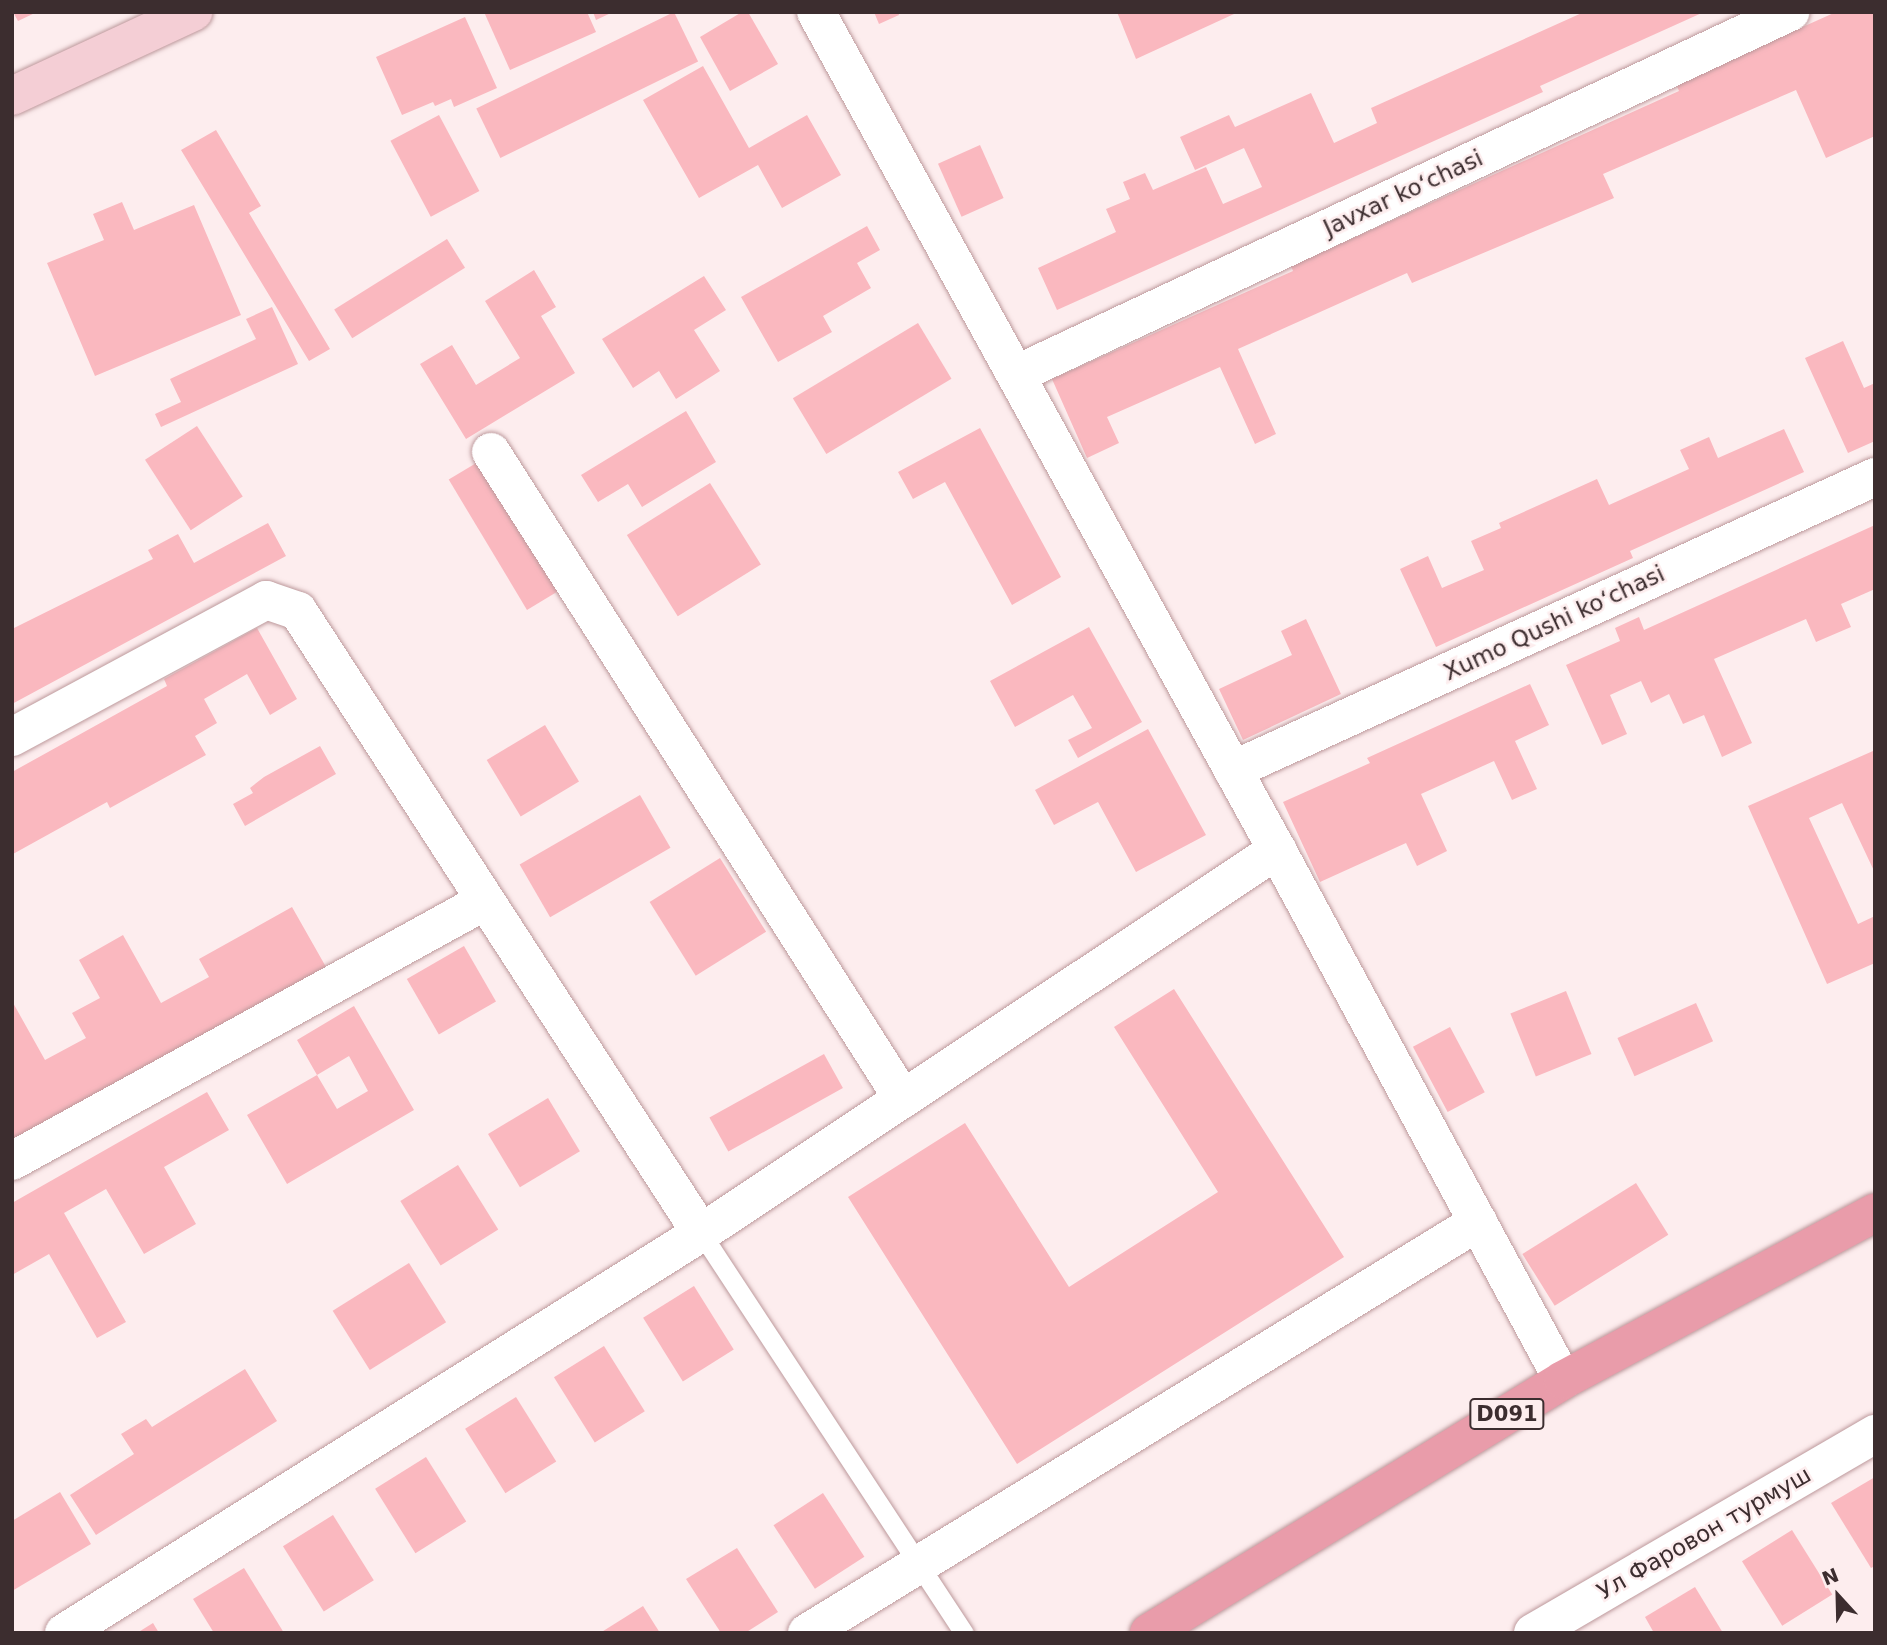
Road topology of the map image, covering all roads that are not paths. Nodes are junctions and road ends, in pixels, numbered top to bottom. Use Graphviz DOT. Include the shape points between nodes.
graph roads {
  1 [pos="816,12"];
  2 [pos="1790,12"];
  3 [pos="187,13"];
  4 [pos="12,96"];
  5 [pos="1017,374"];
  6 [pos="491,452"];
  7 [pos="1875,477"];
  8 [pos="12,737"];
  9 [pos="1233,770"];
  10 [pos="1277,850"];
  11 [pos="485,901"];
  12 [pos="903,1099"];
  13 [pos="12,1161"];
  14 [pos="1875,1213"];
  15 [pos="1478,1222"];
  16 [pos="701,1233"];
  17 [pos="1563,1380"];
  18 [pos="1875,1434"];
  19 [pos="919,1561"];
  20 [pos="64,1633"];
  21 [pos="807,1633"];
  22 [pos="964,1633"];
  23 [pos="1149,1633"];
  24 [pos="1533,1633"];
  1 -- 5 [label="street"];
  2 -- 5 [label="street, Javxar koʻchasi"];
  3 -- 4 [label="street"];
  5 -- 9 [label="street"];
  6 -- 12 [label="street"];
  7 -- 9 [label="street, Xumo Qushi koʻchasi"];
  8 -- 11 [label="street" via="266,600 298,611"];
  9 -- 10 [label="street"];
  10 -- 12 [label="street"];
  10 -- 15 [label="street"];
  11 -- 13 [label="street"];
  11 -- 16 [label="street"];
  12 -- 16 [label="street"];
  14 -- 17 [label="main road, D091"];
  15 -- 17 [label="street"];
  15 -- 19 [label="street"];
  16 -- 19 [label="lane"];
  16 -- 20 [label="street"];
  17 -- 23 [label="main road, D091"];
  18 -- 24 [label="street, Ул Фаровон турмуш"];
  19 -- 21 [label="street"];
  19 -- 22 [label="lane"];
}
